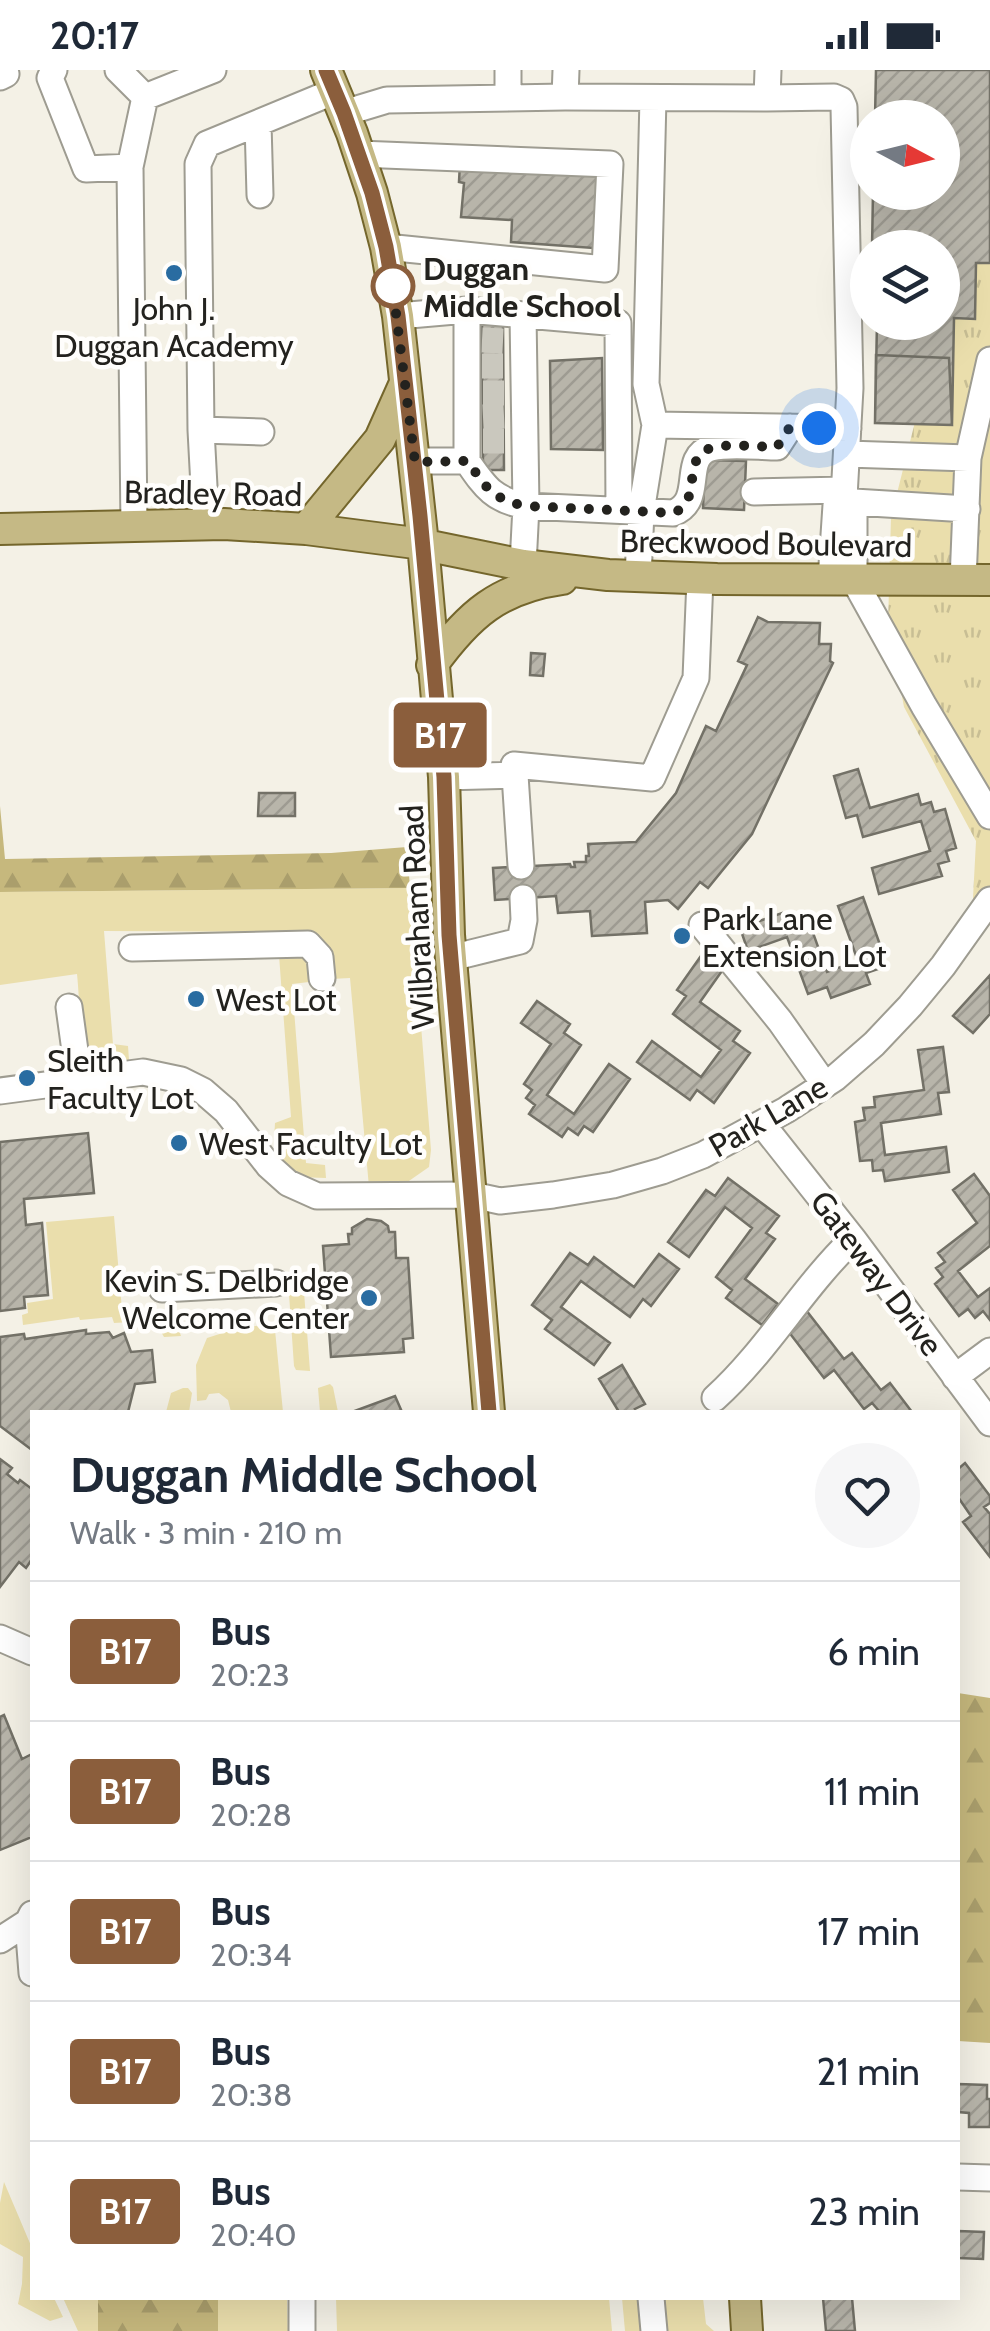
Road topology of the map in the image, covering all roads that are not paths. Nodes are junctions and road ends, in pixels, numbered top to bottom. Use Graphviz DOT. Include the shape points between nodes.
graph roads {
  1 [pos="54,70"];
  2 [pos="118,70"];
  3 [pos="213,70"];
  4 [pos="508,70"];
  5 [pos="566,70"];
  6 [pos="768,70"];
  7 [pos="335,91"];
  8 [pos="145,97"];
  9 [pos="566,97"];
  10 [pos="508,98"];
  11 [pos="653,98"];
  12 [pos="767,98"];
  13 [pos="258,123"];
  14 [pos="359,154"];
  15 [pos="130,167"];
  16 [pos="260,195"];
  17 [pos="386,247"];
  18 [pos="466,310"];
  19 [pos="523,315"];
  20 [pos="398,316"];
  21 [pos="494,353"];
  22 [pos="990,360"];
  23 [pos="405,382"];
  24 [pos="492,420"];
  25 [pos="655,425"];
  26 [pos="790,427"];
  27 [pos="848,428"];
  28 [pos="201,430"];
  29 [pos="260,432"];
  30 [pos="847,454"];
  31 [pos="968,458"];
  32 [pos="415,462"];
  33 [pos="754,492"];
  34 [pos="847,496"];
  35 [pos="526,506"];
  36 [pos="967,510"];
  37 [pos="630,511"];
  38 [pos="206,524"];
  39 [pos="134,526"];
  40 [pos="0,528"];
  41 [pos="306,529"];
  42 [pos="423,544"];
  43 [pos="523,565"];
  44 [pos="598,574"];
  45 [pos="638,576"];
  46 [pos="700,579"];
  47 [pos="843,580"];
  48 [pos="977,580"];
  49 [pos="432,665"];
  50 [pos="515,775"];
  51 [pos="444,777"];
  52 [pos="990,816"];
  53 [pos="521,866"];
  54 [pos="523,898"];
  55 [pos="990,900"];
  56 [pos="702,926"];
  57 [pos="132,948"];
  58 [pos="451,958"];
  59 [pos="322,978"];
  60 [pos="69,1007"];
  61 [pos="79,1080"];
  62 [pos="826,1085"];
  63 [pos="0,1091"];
  64 [pos="762,1124"];
  65 [pos="472,1194"];
  66 [pos="853,1239"];
  67 [pos="276,1283"];
  68 [pos="162,1289"];
  69 [pos="990,1351"];
  70 [pos="955,1377"];
  71 [pos="715,1398"];
  72 [pos="489,1410"];
  73 [pos="990,1423"];
  74 [pos="0,1638"];
  75 [pos="30,1651"];
  76 [pos="30,1918"];
  77 [pos="0,1940"];
  78 [pos="960,2178"];
  79 [pos="990,2178"];
  80 [pos="302,2300"];
  81 [pos="652,2300"];
  82 [pos="745,2300"];
  83 [pos="302,2331"];
  84 [pos="654,2331"];
  85 [pos="747,2331"];
  1 -- 15 [label="street" via="50,78 86,170"];
  2 -- 8 [label="street"];
  3 -- 8 [label="street"];
  4 -- 10 [label="street"];
  5 -- 9 [label="street"];
  6 -- 12 [label="street"];
  7 -- 10 [label="street" via="387,100"];
  7 -- 13 [label="street"];
  7 -- 14 [label="main road, Wilbraham Road"];
  8 -- 15 [label="street"];
  9 -- 10 [label="street"];
  9 -- 11 [label="street"];
  11 -- 12 [label="street"];
  11 -- 25 [label="street" via="646,384"];
  12 -- 27 [label="street" via="834,97 844,107"];
  13 -- 16 [label="street"];
  13 -- 28 [label="street" via="208,144 198,164"];
  14 -- 17 [label="main road, Wilbraham Road"];
  14 -- 17 [label="street" via="610,164 605,270"];
  15 -- 39 [label="street"];
  17 -- 20 [label="main road, Wilbraham Road"];
  18 -- 19 [label="street"];
  18 -- 20 [label="street"];
  18 -- 21 [label="street"];
  19 -- 21 [label="street"];
  19 -- 37 [label="street" via="618,323"];
  20 -- 23 [label="main road, Wilbraham Road"];
  21 -- 24 [label="street"];
  21 -- 24 [label="street"];
  22 -- 31 [label="street"];
  23 -- 32 [label="main road, Wilbraham Road"];
  23 -- 41 [label="main road" via="380,439"];
  24 -- 32 [label="street"];
  24 -- 35 [label="street"];
  24 -- 35 [label="street" via="486,489"];
  25 -- 26 [label="street"];
  25 -- 37 [label="street"];
  26 -- 27 [label="street"];
  26 -- 37 [label="street" via="777,447 710,448 699,456 682,510"];
  27 -- 30 [label="street"];
  28 -- 29 [label="street"];
  28 -- 38 [label="street"];
  30 -- 31 [label="street"];
  30 -- 34 [label="street"];
  31 -- 36 [label="street"];
  32 -- 42 [label="main road, Wilbraham Road"];
  33 -- 34 [label="street"];
  34 -- 36 [label="street"];
  34 -- 47 [label="street" via="836,505"];
  35 -- 37 [label="street"];
  35 -- 43 [label="street"];
  36 -- 48 [label="street"];
  37 -- 45 [label="street"];
  38 -- 39 [label="main road, Bradley Road"];
  38 -- 41 [label="main road, Bradley Road"];
  39 -- 40 [label="main road, Bradley Road"];
  41 -- 42 [label="main road, Bradley Road"];
  42 -- 43 [label="main road, Breckwood Boulevard"];
  42 -- 49 [label="main road, Wilbraham Road"];
  43 -- 44 [label="main road, Breckwood Boulevard"];
  44 -- 45 [label="main road, Breckwood Boulevard"];
  44 -- 49 [label="main road" via="533,583 496,599"];
  45 -- 46 [label="main road, Breckwood Boulevard"];
  46 -- 47 [label="main road, Breckwood Boulevard"];
  46 -- 50 [label="street" via="696,678 652,778 514,766"];
  47 -- 48 [label="main road, Breckwood Boulevard"];
  47 -- 52 [label="street"];
  49 -- 51 [label="main road, Wilbraham Road"];
  50 -- 51 [label="street"];
  50 -- 53 [label="street"];
  51 -- 58 [label="main road, Wilbraham Road"];
  54 -- 58 [label="street" via="520,941"];
  55 -- 62 [label="street, Park Lane" via="910,1006"];
  56 -- 62 [label="street"];
  57 -- 59 [label="street" via="308,944 320,957"];
  58 -- 65 [label="main road, Wilbraham Road"];
  60 -- 61 [label="street"];
  61 -- 63 [label="street, Park Lane"];
  61 -- 65 [label="street, Park Lane" via="143,1072 181,1080 226,1111 278,1175 317,1196"];
  62 -- 64 [label="street, Park Lane"];
  64 -- 65 [label="street, Park Lane" via="703,1156 612,1185 507,1200"];
  64 -- 66 [label="street, Gateway Drive"];
  65 -- 72 [label="main road, Wilbraham Road"];
  66 -- 70 [label="street, Gateway Drive"];
  66 -- 71 [label="street"];
  67 -- 68 [label="street"];
  69 -- 70 [label="street"];
  70 -- 73 [label="street, Gateway Drive"];
  74 -- 75 [label="street"];
  76 -- 77 [label="street"];
  78 -- 79 [label="street"];
  80 -- 83 [label="street"];
  81 -- 84 [label="street"];
  82 -- 85 [label="main road"];
}
